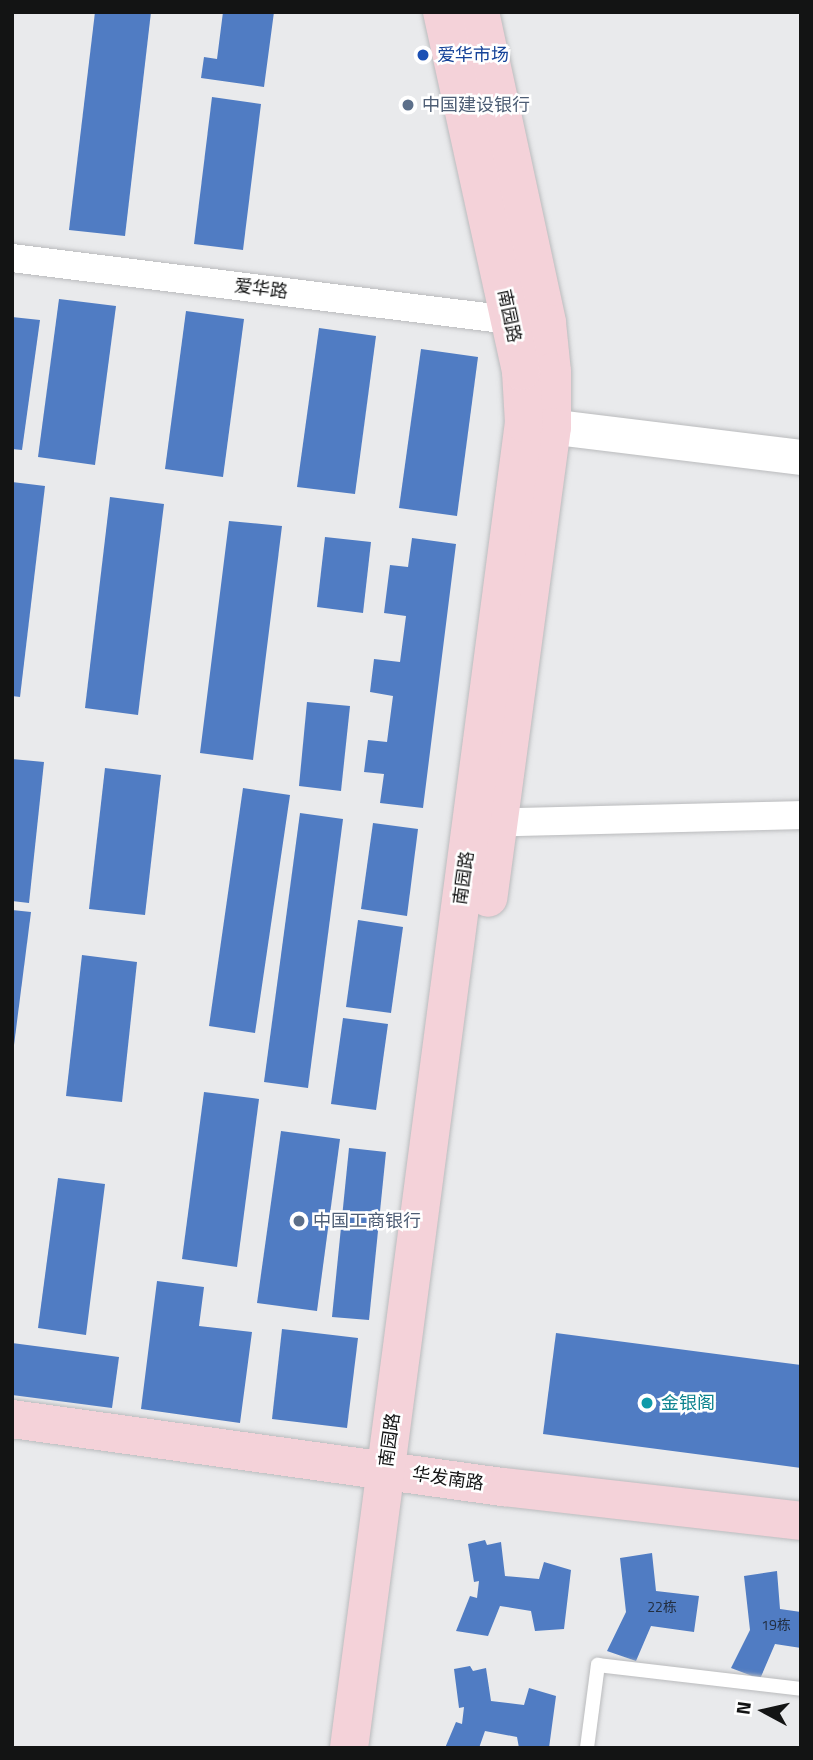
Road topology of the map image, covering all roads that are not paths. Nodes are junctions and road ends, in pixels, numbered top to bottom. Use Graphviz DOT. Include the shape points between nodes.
graph roads {
  1 [pos="442,12"];
  2 [pos="480,12"];
  3 [pos="12,258"];
  4 [pos="510,320"];
  5 [pos="538,425"];
  6 [pos="801,457"];
  7 [pos="801,815"];
  8 [pos="485,823"];
  9 [pos="12,1419"];
  10 [pos="398,1471"];
  11 [pos="801,1521"];
  12 [pos="801,1689"];
  13 [pos="349,1748"];
  14 [pos="375,1748"];
  15 [pos="587,1748"];
  1 -- 4 [label="main road, 南园路"];
  2 -- 5 [label="main road, 南园路" via="547,323"];
  3 -- 4 [label="street, 爱华路"];
  4 -- 5 [label="main road, 南园路"];
  5 -- 6 [label="street"];
  5 -- 8 [label="main road, 南园路"];
  7 -- 8 [label="street"];
  8 -- 10 [label="main road, 南园路"];
  9 -- 10 [label="main road, 华发南路"];
  10 -- 11 [label="main road, 华发南路"];
  10 -- 13 [label="main road, 南园路"];
  10 -- 14 [label="main road, 南园路"];
  12 -- 15 [label="lane" via="598,1665"];
}
